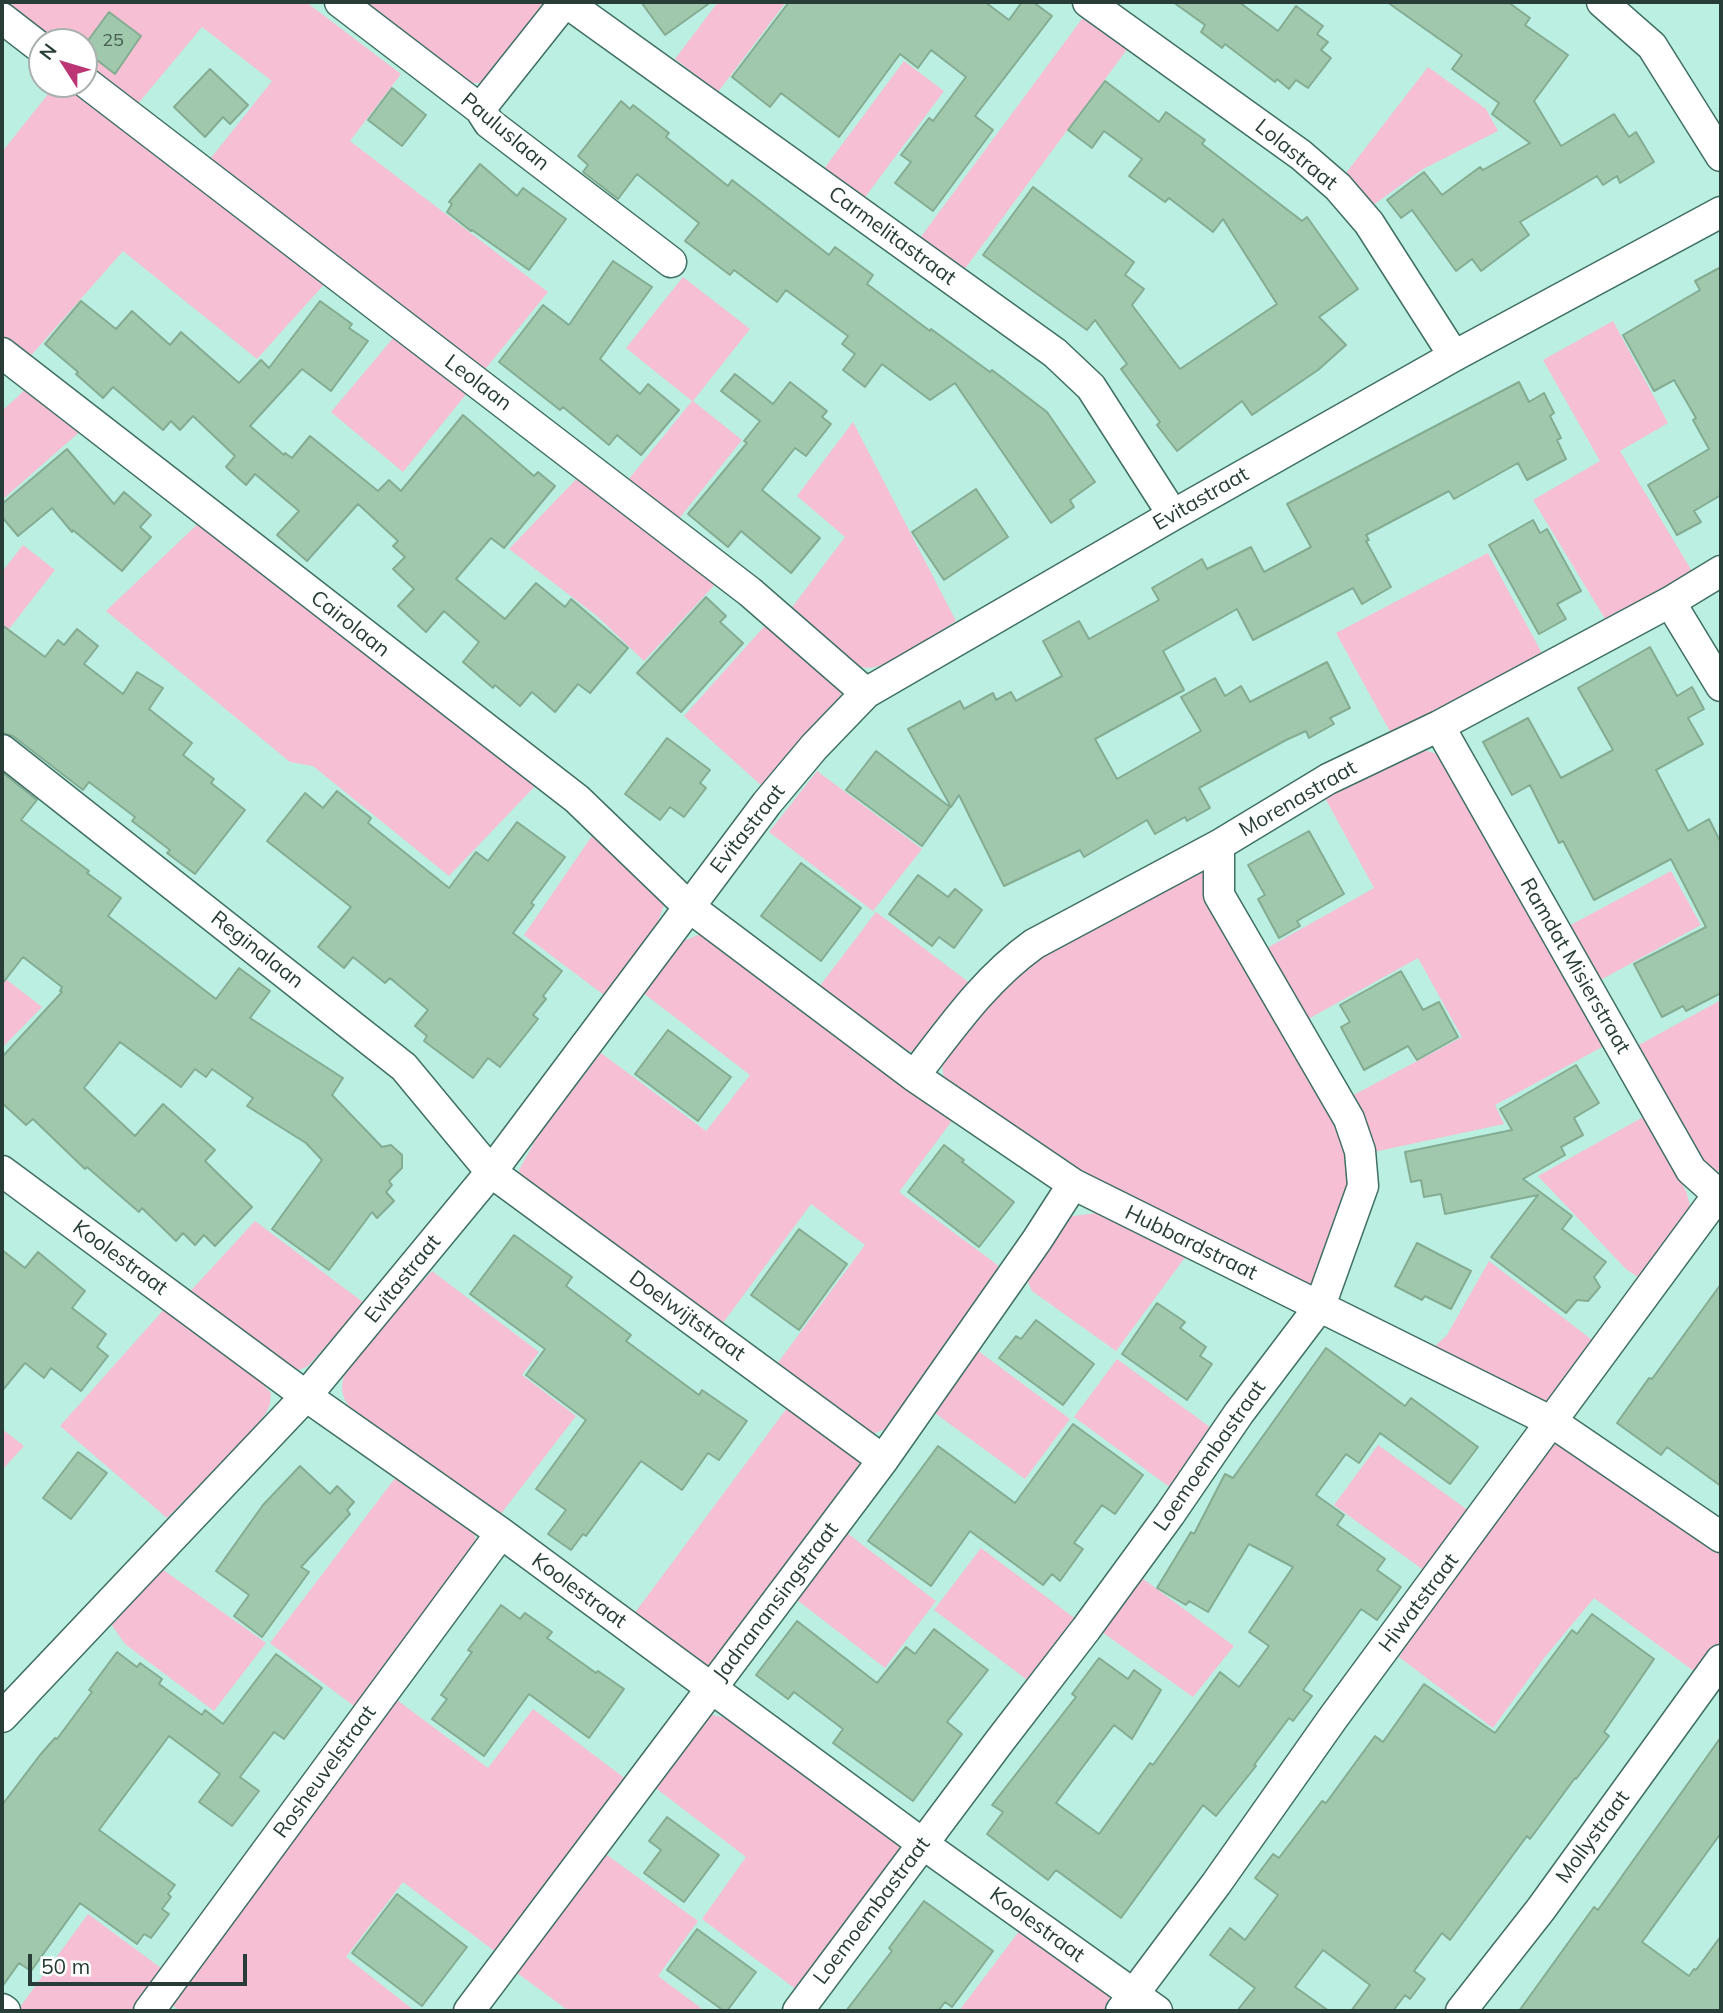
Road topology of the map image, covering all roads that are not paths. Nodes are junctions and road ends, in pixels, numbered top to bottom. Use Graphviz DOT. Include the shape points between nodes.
graph roads {
  1 [pos="340,2"];
  2 [pos="565,2"];
  3 [pos="1088,2"];
  4 [pos="1602,2"];
  5 [pos="2,18"];
  6 [pos="28,38"];
  7 [pos="98,92"];
  8 [pos="481,109"];
  9 [pos="1721,156"];
  10 [pos="1721,212"];
  11 [pos="671,262"];
  12 [pos="2,354"];
  13 [pos="1454,356"];
  14 [pos="1173,515"];
  15 [pos="1721,571"];
  16 [pos="1670,602"];
  17 [pos="1721,685"];
  18 [pos="866,693"];
  19 [pos="1439,726"];
  20 [pos="2,750"];
  21 [pos="1219,845"];
  22 [pos="688,906"];
  23 [pos="914,1076"];
  24 [pos="2,1171"];
  25 [pos="491,1172"];
  26 [pos="1073,1184"];
  27 [pos="1720,1196"];
  28 [pos="1320,1306"];
  29 [pos="306,1396"];
  30 [pos="1552,1422"];
  31 [pos="883,1460"];
  32 [pos="501,1533"];
  33 [pos="1721,1537"];
  34 [pos="1721,1660"];
  35 [pos="711,1688"];
  36 [pos="2,1717"];
  37 [pos="923,1844"];
  38 [pos="1137,2006"];
  39 [pos="149,2011"];
  40 [pos="469,2011"];
  41 [pos="798,2011"];
  42 [pos="1461,2011"];
  1 -- 8 [label="street, Pauluslaan"];
  2 -- 8 [label="street"];
  2 -- 14 [label="street, Carmelitastraat" via="1055,353 1091,387"];
  3 -- 13 [label="street, Lolastraat" via="1301,155 1338,187 1369,223"];
  4 -- 9 [label="street" via="1652,46"];
  5 -- 6 [label="street"];
  7 -- 18 [label="street, Leolaan" via="750,592"];
  8 -- 11 [label="street, Pauluslaan" via="489,123"];
  10 -- 13 [label="street, Evitastraat"];
  12 -- 22 [label="street, Cairolaan" via="576,799"];
  13 -- 14 [label="street, Evitastraat"];
  14 -- 18 [label="street, Evitastraat"];
  15 -- 16 [label="street, Morenastraat"];
  16 -- 17 [label="street"];
  16 -- 19 [label="street, Morenastraat"];
  18 -- 22 [label="street, Evitastraat" via="766,803"];
  19 -- 21 [label="street, Morenastraat" via="1328,779"];
  19 -- 27 [label="street, Ramdat Misierstraat" via="1691,1170"];
  20 -- 25 [label="street, Reginalaan" via="404,1067"];
  21 -- 23 [label="street, Morenastraat" via="1034,944 1009,962"];
  21 -- 28 [label="street, Loemoembastraat" via="1219,895 1349,1119 1360,1151 1363,1186"];
  22 -- 23 [label="street, Hubbardstraat"];
  22 -- 25 [label="street, Evitastraat"];
  23 -- 26 [label="street, Hubbardstraat"];
  24 -- 29 [label="street, Koolestraat"];
  25 -- 29 [label="street, Evitastraat"];
  25 -- 31 [label="street, Doelwijtstraat"];
  26 -- 28 [label="street, Hubbardstraat"];
  26 -- 31 [label="street, Jadnanansingstraat"];
  27 -- 30 [label="street, Hiwatstraat"];
  28 -- 30 [label="street, Hubbardstraat"];
  28 -- 37 [label="street, Loemoembastraat"];
  29 -- 32 [label="street, Koolestraat"];
  29 -- 36 [label="street, Evitastraat"];
  30 -- 33 [label="street, Hubbardstraat"];
  30 -- 38 [label="street, Hiwatstraat" via="1333,1718"];
  31 -- 35 [label="street, Jadnanansingstraat"];
  32 -- 35 [label="street, Koolestraat"];
  32 -- 39 [label="street, Rosheuvelstraat"];
  34 -- 42 [label="street, Mollystraat" via="1541,1909"];
  35 -- 37 [label="street, Koolestraat"];
  35 -- 40 [label="street, Jadnanansingstraat"];
  37 -- 38 [label="street, Koolestraat"];
  37 -- 41 [label="street, Loemoembastraat"];
}
